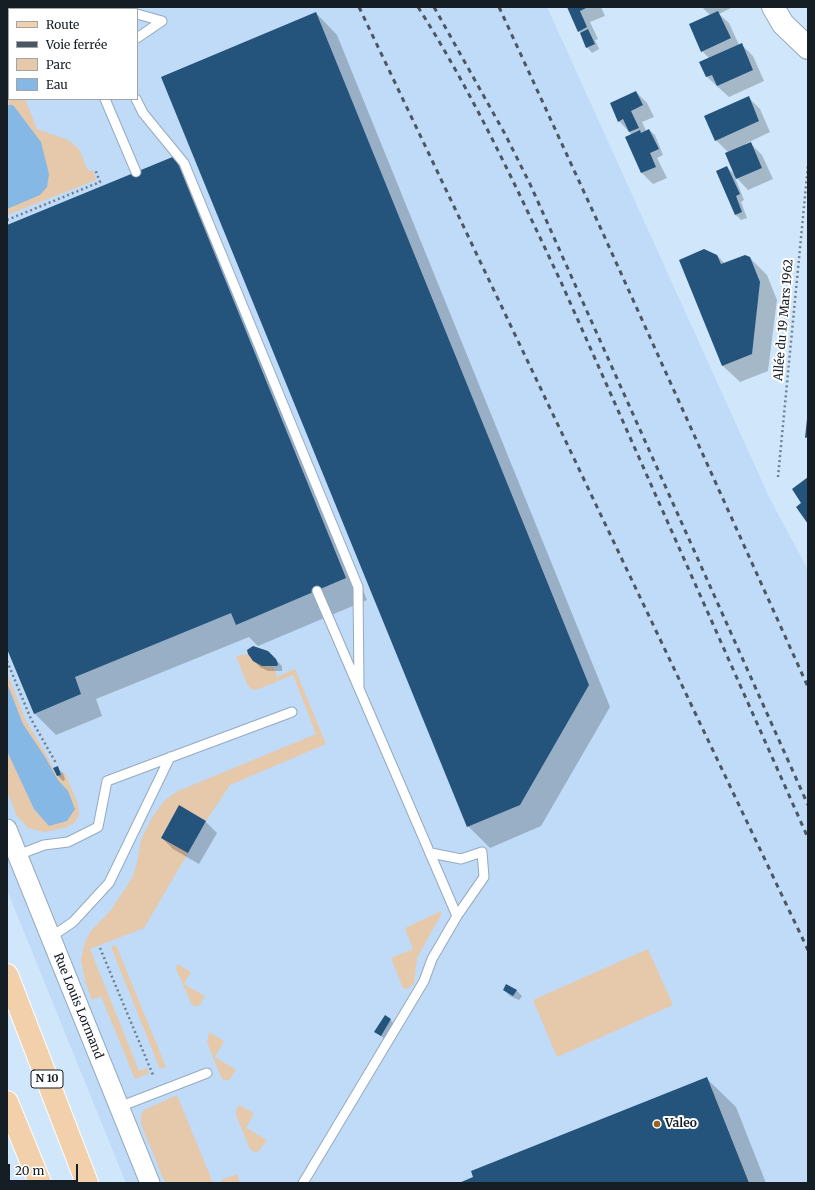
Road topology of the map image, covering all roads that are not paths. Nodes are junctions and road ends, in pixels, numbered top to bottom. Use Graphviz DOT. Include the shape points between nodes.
graph roads {
  1 [pos="773,7"];
  2 [pos="138,14"];
  3 [pos="138,37"];
  4 [pos="808,48"];
  5 [pos="105,100"];
  6 [pos="136,100"];
  7 [pos="136,172"];
  8 [pos="317,591"];
  9 [pos="359,688"];
  10 [pos="292,712"];
  11 [pos="170,757"];
  12 [pos="7,829"];
  13 [pos="430,853"];
  14 [pos="18,855"];
  15 [pos="457,916"];
  16 [pos="51,937"];
  17 [pos="7,975"];
  18 [pos="207,1073"];
  19 [pos="7,1102"];
  20 [pos="119,1107"];
  21 [pos="40,1183"];
  22 [pos="87,1183"];
  23 [pos="150,1183"];
  24 [pos="303,1183"];
  1 -- 4 [label="street" via="783,24"];
  2 -- 3 [label="lane" via="162,21"];
  5 -- 7 [label="lane"];
  6 -- 9 [label="lane" via="143,113 184,163 358,587"];
  8 -- 9 [label="lane"];
  9 -- 13 [label="lane"];
  10 -- 11 [label="lane"];
  11 -- 14 [label="lane" via="107,781 98,827 68,842 44,845"];
  11 -- 16 [label="lane" via="109,883 74,922"];
  12 -- 14 [label="street, Rue Louis Lormand"];
  13 -- 15 [label="lane"];
  13 -- 15 [label="lane" via="461,859 482,852 484,877"];
  14 -- 16 [label="street, Rue Louis Lormand"];
  15 -- 24 [label="lane" via="432,958 424,981"];
  16 -- 20 [label="street, Rue Louis Lormand"];
  17 -- 22 [label="main road, N 10"];
  18 -- 20 [label="lane"];
  19 -- 21 [label="main road"];
  20 -- 23 [label="street, Rue Louis Lormand"];
}
